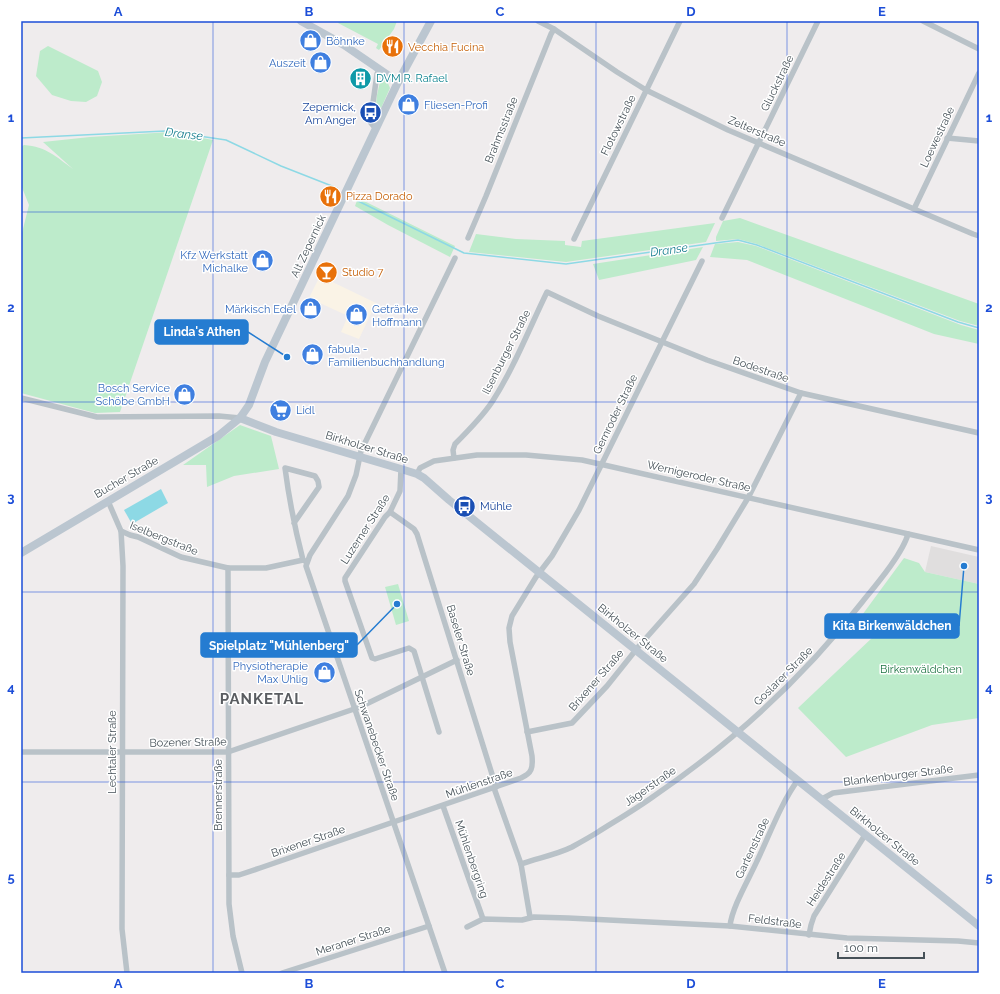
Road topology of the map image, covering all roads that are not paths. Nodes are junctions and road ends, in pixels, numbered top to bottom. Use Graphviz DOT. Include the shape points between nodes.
graph roads {
  1 [pos="301,21"];
  2 [pos="431,21"];
  3 [pos="538,21"];
  4 [pos="680,21"];
  5 [pos="818,21"];
  6 [pos="923,21"];
  7 [pos="554,29"];
  8 [pos="979,49"];
  9 [pos="380,70"];
  10 [pos="979,73"];
  11 [pos="398,82"];
  12 [pos="646,90"];
  13 [pos="376,129"];
  14 [pos="947,138"];
  15 [pos="979,141"];
  16 [pos="758,143"];
  17 [pos="914,209"];
  18 [pos="722,218"];
  19 [pos="979,236"];
  20 [pos="468,238"];
  21 [pos="574,239"];
  22 [pos="455,258"];
  23 [pos="702,260"];
  24 [pos="547,292"];
  25 [pos="662,342"];
  26 [pos="801,393"];
  27 [pos="21,398"];
  28 [pos="240,418"];
  29 [pos="979,433"];
  30 [pos="359,457"];
  31 [pos="454,458"];
  32 [pos="602,464"];
  33 [pos="401,469"];
  34 [pos="417,474"];
  35 [pos="748,498"];
  36 [pos="108,501"];
  37 [pos="390,512"];
  38 [pos="294,523"];
  39 [pos="121,531"];
  40 [pos="908,534"];
  41 [pos="979,550"];
  42 [pos="21,553"];
  43 [pos="305,561"];
  44 [pos="228,568"];
  45 [pos="540,573"];
  46 [pos="635,650"];
  47 [pos="456,660"];
  48 [pos="423,676"];
  49 [pos="355,709"];
  50 [pos="439,732"];
  51 [pos="527,732"];
  52 [pos="738,732"];
  53 [pos="21,752"];
  54 [pos="228,752"];
  55 [pos="122,753"];
  56 [pos="979,775"];
  57 [pos="798,780"];
  58 [pos="495,787"];
  59 [pos="822,799"];
  60 [pos="443,806"];
  61 [pos="394,823"];
  62 [pos="865,835"];
  63 [pos="521,864"];
  64 [pos="229,875"];
  65 [pos="530,917"];
  66 [pos="483,919"];
  67 [pos="429,926"];
  68 [pos="730,926"];
  69 [pos="979,926"];
  70 [pos="466,927"];
  71 [pos="809,935"];
  72 [pos="979,943"];
  73 [pos="127,973"];
  74 [pos="242,973"];
  75 [pos="282,973"];
  76 [pos="445,973"];
  1 -- 9 [label="street"];
  2 -- 11 [label="street, Alt Zepernick"];
  3 -- 7 [label="street, Zelterstraße"];
  4 -- 12 [label="street, Flotowstraße"];
  5 -- 16 [label="street, Gluckstraße"];
  6 -- 8 [label="street"];
  7 -- 12 [label="street, Zelterstraße"];
  7 -- 20 [label="street, Brahmsstraße"];
  9 -- 11 [label="street"];
  9 -- 13 [label="street" via="377,74 370,117"];
  10 -- 14 [label="street, Loewestraße"];
  11 -- 13 [label="street, Alt Zepernick"];
  12 -- 16 [label="street, Zelterstraße"];
  12 -- 21 [label="street, Flotowstraße"];
  13 -- 28 [label="street, Alt Zepernick" via="265,362 249,405"];
  14 -- 15 [label="street"];
  14 -- 17 [label="street, Loewestraße"];
  16 -- 17 [label="street, Zelterstraße"];
  16 -- 18 [label="street, Gluckstraße"];
  17 -- 19 [label="street, Zelterstraße"];
  22 -- 30 [label="street"];
  23 -- 25 [label="street, Gernroder Straße"];
  24 -- 25 [label="street, Bodestraße"];
  24 -- 31 [label="street, Ilsenburger Straße" via="501,387 489,406 455,444"];
  25 -- 26 [label="street, Bodestraße" via="728,369"];
  25 -- 32 [label="street, Gernroder Straße"];
  26 -- 29 [label="street, Bodestraße"];
  26 -- 35 [label="street, Brixener Straße"];
  27 -- 28 [label="street" via="97,417"];
  28 -- 30 [label="street, Birkholzer Straße" via="276,432"];
  28 -- 36 [label="street, Bucher Straße" via="218,436"];
  30 -- 33 [label="street, Birkholzer Straße"];
  30 -- 43 [label="street" via="348,496"];
  31 -- 32 [label="street, Wernigeroder Straße" via="493,454 526,455"];
  31 -- 34 [label="street, Wernigeroder Straße" via="425,464"];
  32 -- 35 [label="street, Wernigeroder Straße"];
  32 -- 45 [label="street, Gernroder Straße" via="569,528"];
  33 -- 34 [label="street, Birkholzer Straße"];
  33 -- 37 [label="street, Luzerner Straße" via="400,491"];
  34 -- 45 [label="street, Birkholzer Straße"];
  35 -- 40 [label="street, Wernigeroder Straße"];
  35 -- 46 [label="street, Brixener Straße" via="694,584"];
  36 -- 39 [label="street, Iselbergstraße"];
  36 -- 42 [label="street, Bucher Straße"];
  37 -- 47 [label="street, Baseler Straße" via="417,534"];
  37 -- 48 [label="street, Luzerner Straße" via="345,578 345,582 372,658 412,649"];
  38 -- 38 [label="street, Schwanebecker Straße" via="290,504 285,468 315,476 319,487"];
  38 -- 43 [label="street, Schwanebecker Straße"];
  39 -- 44 [label="street, Iselbergstraße" via="138,536 180,557"];
  39 -- 55 [label="street, Lechtaler Straße"];
  40 -- 41 [label="street, Wernigeroder Straße"];
  40 -- 52 [label="street, Goslarer Straße" via="885,572 833,638 805,670"];
  43 -- 44 [label="street, Iselbergstraße" via="266,568"];
  43 -- 49 [label="street, Schwanebecker Straße"];
  44 -- 54 [label="street, Brennerstraße"];
  45 -- 46 [label="street, Birkholzer Straße"];
  45 -- 51 [label="street, Mühlenstraße" via="512,616 509,628"];
  46 -- 51 [label="street, Brixener Straße" via="607,686 572,723"];
  46 -- 52 [label="street, Birkholzer Straße"];
  47 -- 48 [label="street, Bozener Straße"];
  47 -- 58 [label="street, Baseler Straße"];
  48 -- 49 [label="street, Bozener Straße"];
  48 -- 50 [label="street, Luzerner Straße"];
  49 -- 54 [label="street, Bozener Straße"];
  49 -- 61 [label="street, Schwanebecker Straße"];
  51 -- 58 [label="street, Mühlenstraße" via="532,770 529,775"];
  52 -- 57 [label="street, Birkholzer Straße"];
  52 -- 63 [label="street, Jägerstraße" via="659,793 623,817 570,848"];
  53 -- 55 [label="street, Bozener Straße"];
  54 -- 55 [label="street, Bozener Straße"];
  54 -- 64 [label="street, Brennerstraße"];
  55 -- 73 [label="street, Lechtaler Straße" via="122,929"];
  56 -- 59 [label="street, Blankenburger Straße" via="833,793"];
  57 -- 59 [label="street, Birkholzer Straße"];
  57 -- 68 [label="street, Gartenstraße" via="749,879 731,918"];
  58 -- 60 [label="street, Mühlenstraße"];
  58 -- 63 [label="street"];
  59 -- 62 [label="street, Birkholzer Straße"];
  60 -- 61 [label="street, Mühlenstraße"];
  60 -- 66 [label="street, Mühlenbergring"];
  61 -- 64 [label="street, Brixener Straße" via="239,875"];
  61 -- 67 [label="street, Schwanebecker Straße"];
  62 -- 69 [label="street, Birkholzer Straße"];
  62 -- 71 [label="street, Heidestraße" via="814,916"];
  63 -- 65 [label="street"];
  64 -- 74 [label="street, Brennerstraße" via="231,927"];
  65 -- 66 [label="street" via="522,920"];
  65 -- 68 [label="street, Feldstraße"];
  66 -- 70 [label="street"];
  67 -- 75 [label="street, Meraner Straße"];
  67 -- 76 [label="street, Schwanebecker Straße"];
  68 -- 71 [label="street, Feldstraße"];
  71 -- 72 [label="street, Feldstraße"];
}
